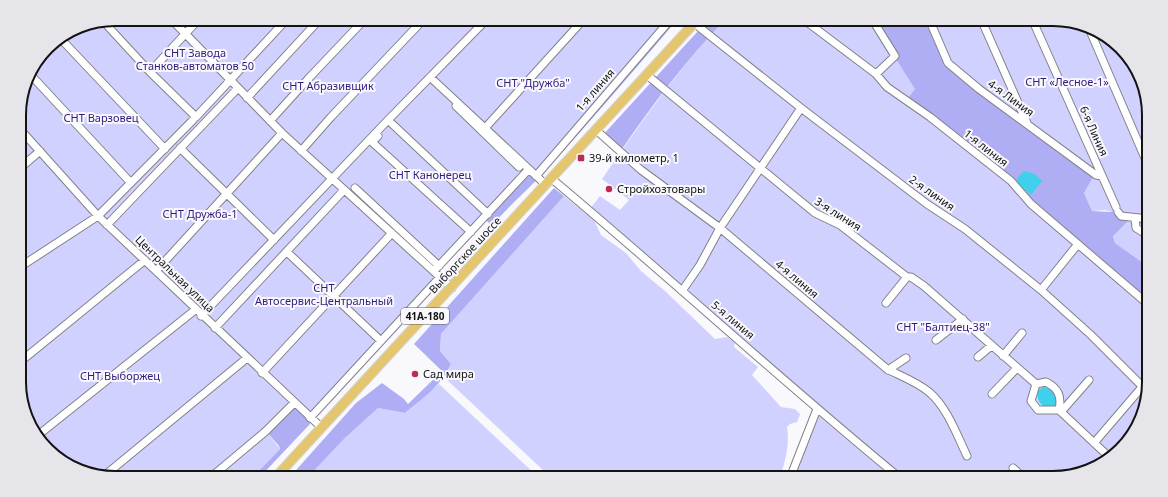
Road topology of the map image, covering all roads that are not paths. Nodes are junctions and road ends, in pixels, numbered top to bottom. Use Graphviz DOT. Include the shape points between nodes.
graph roads {
  1 [pos="110,26"];
  2 [pos="178,26"];
  3 [pos="193,26"];
  4 [pos="280,26"];
  5 [pos="314,26"];
  6 [pos="358,26"];
  7 [pos="417,26"];
  8 [pos="480,26"];
  9 [pos="578,26"];
  10 [pos="665,26"];
  11 [pos="691,26"];
  12 [pos="702,26"];
  13 [pos="812,26"];
  14 [pos="876,26"];
  15 [pos="932,26"];
  16 [pos="984,26"];
  17 [pos="1035,26"];
  18 [pos="186,35"];
  19 [pos="1092,35"];
  20 [pos="64,42"];
  21 [pos="150,72"];
  22 [pos="876,74"];
  23 [pos="647,75"];
  24 [pos="430,77"];
  25 [pos="34,79"];
  26 [pos="230,80"];
  27 [pos="238,88"];
  28 [pos="418,97"];
  29 [pos="247,98"];
  30 [pos="801,108"];
  31 [pos="195,119"];
  32 [pos="270,121"];
  33 [pos="389,122"];
  34 [pos="1027,124"];
  35 [pos="486,127"];
  36 [pos="596,130"];
  37 [pos="282,133"];
  38 [pos="26,136"];
  39 [pos="180,148"];
  40 [pos="165,149"];
  41 [pos="40,151"];
  42 [pos="301,151"];
  43 [pos="1142,151"];
  44 [pos="26,163"];
  45 [pos="760,169"];
  46 [pos="527,171"];
  47 [pos="536,176"];
  48 [pos="1102,176"];
  49 [pos="332,179"];
  50 [pos="549,182"];
  51 [pos="131,183"];
  52 [pos="355,188"];
  53 [pos="344,190"];
  54 [pos="226,195"];
  55 [pos="488,214"];
  56 [pos="98,216"];
  57 [pos="1135,218"];
  58 [pos="1142,219"];
  59 [pos="107,224"];
  60 [pos="720,228"];
  61 [pos="471,232"];
  62 [pos="1142,232"];
  63 [pos="392,233"];
  64 [pos="274,240"];
  65 [pos="1078,244"];
  66 [pos="287,252"];
  67 [pos="145,260"];
  68 [pos="26,263"];
  69 [pos="156,271"];
  70 [pos="438,271"];
  71 [pos="907,277"];
  72 [pos="452,288"];
  73 [pos="1041,290"];
  74 [pos="682,291"];
  75 [pos="333,295"];
  76 [pos="1142,299"];
  77 [pos="886,303"];
  78 [pos="195,310"];
  79 [pos="201,316"];
  80 [pos="963,319"];
  81 [pos="215,328"];
  82 [pos="1022,333"];
  83 [pos="936,340"];
  84 [pos="382,341"];
  85 [pos="991,346"];
  86 [pos="1003,356"];
  87 [pos="26,357"];
  88 [pos="978,357"];
  89 [pos="247,358"];
  90 [pos="906,358"];
  91 [pos="1017,368"];
  92 [pos="888,370"];
  93 [pos="262,373"];
  94 [pos="1089,380"];
  95 [pos="1036,384"];
  96 [pos="1142,386"];
  97 [pos="1141,393"];
  98 [pos="992,394"];
  99 [pos="294,403"];
  100 [pos="817,409"];
  101 [pos="1060,411"];
  102 [pos="310,418"];
  103 [pos="322,428"];
  104 [pos="42,432"];
  105 [pos="1094,443"];
  106 [pos="967,456"];
  107 [pos="1103,456"];
  108 [pos="1013,468"];
  109 [pos="111,471"];
  110 [pos="218,471"];
  111 [pos="282,471"];
  112 [pos="793,471"];
  113 [pos="892,471"];
  114 [pos="1016,471"];
  1 -- 21 [label="street"];
  2 -- 18 [label="street"];
  3 -- 18 [label="street"];
  4 -- 26 [label="street"];
  5 -- 29 [label="street"];
  6 -- 32 [label="street"];
  7 -- 42 [label="street"];
  8 -- 24 [label="street"];
  9 -- 35 [label="street"];
  10 -- 47 [label="street, 1-я линия"];
  11 -- 23 [label="main road, 41А-180"];
  12 -- 30 [label="street, 2-я линия"];
  13 -- 22 [label="street, 1-я линия"];
  14 -- 22 [label="street" via="895,56"];
  15 -- 34 [label="street, 4-я Линия" via="948,63"];
  16 -- 34 [label="street"];
  17 -- 48 [label="street, 6-я Линия"];
  18 -- 21 [label="street"];
  18 -- 26 [label="street"];
  19 -- 43 [label="street"];
  20 -- 40 [label="street"];
  21 -- 31 [label="street"];
  22 -- 65 [label="street, 1-я линия" via="887,87 930,117 1011,181 1031,204"];
  23 -- 36 [label="main road, 41А-180"];
  23 -- 45 [label="street, 3-я линия"];
  24 -- 33 [label="street"];
  24 -- 35 [label="street"];
  25 -- 51 [label="street"];
  26 -- 27 [label="street"];
  26 -- 31 [label="street"];
  27 -- 29 [label="street"];
  27 -- 39 [label="street"];
  28 -- 46 [label="street" via="431,83"];
  29 -- 32 [label="street"];
  30 -- 45 [label="street"];
  30 -- 73 [label="street, 2-я линия" via="927,204 965,229"];
  31 -- 40 [label="street"];
  32 -- 37 [label="street"];
  33 -- 49 [label="street"];
  33 -- 55 [label="street"];
  33 -- 61 [label="street" via="372,142"];
  34 -- 48 [label="street, 4-я Линия" via="1096,175"];
  35 -- 46 [label="street"];
  36 -- 50 [label="main road, 41А-180"];
  36 -- 60 [label="street, 4-я линия" via="641,170"];
  37 -- 42 [label="street"];
  37 -- 54 [label="street"];
  38 -- 41 [label="street, Центральная улица"];
  39 -- 54 [label="street"];
  39 -- 59 [label="street"];
  40 -- 51 [label="street"];
  41 -- 44 [label="street"];
  41 -- 56 [label="street, Центральная улица"];
  42 -- 49 [label="street"];
  45 -- 60 [label="street"];
  45 -- 71 [label="street, 3-я линия" via="815,214 840,225"];
  46 -- 47 [label="street, 5-я линия"];
  46 -- 55 [label="street"];
  47 -- 50 [label="street, 5-я линия"];
  48 -- 57 [label="street, 6-я Линия" via="1120,216"];
  49 -- 53 [label="street"];
  49 -- 64 [label="street"];
  50 -- 72 [label="main road, Выборгское шоссе / 41А-180"];
  50 -- 74 [label="street, 5-я линия"];
  51 -- 56 [label="street"];
  52 -- 70 [label="street"];
  53 -- 63 [label="street"];
  53 -- 66 [label="street"];
  54 -- 64 [label="street"];
  54 -- 69 [label="street"];
  55 -- 61 [label="street"];
  56 -- 59 [label="street, Центральная улица"];
  56 -- 68 [label="street"];
  57 -- 58 [label="street"];
  57 -- 62 [label="street" via="1136,228"];
  59 -- 67 [label="street, Центральная улица"];
  60 -- 74 [label="street"];
  60 -- 92 [label="street, 4-я линия"];
  61 -- 70 [label="street"];
  63 -- 70 [label="street"];
  63 -- 75 [label="street"];
  64 -- 79 [label="street"];
  65 -- 73 [label="street"];
  65 -- 76 [label="street, 1-я линия"];
  66 -- 75 [label="street"];
  66 -- 81 [label="street"];
  67 -- 69 [label="street, Центральная улица"];
  67 -- 87 [label="street"];
  69 -- 78 [label="street, Центральная улица"];
  70 -- 72 [label="street"];
  70 -- 84 [label="street"];
  71 -- 77 [label="street"];
  71 -- 80 [label="street, 3-я линия" via="924,286"];
  72 -- 103 [label="main road, Выборгское шоссе / 41А-180"];
  73 -- 96 [label="street, 2-я линия"];
  74 -- 100 [label="street, 5-я линия"];
  75 -- 84 [label="street"];
  75 -- 93 [label="street"];
  78 -- 79 [label="street, Центральная улица"];
  78 -- 104 [label="street"];
  79 -- 81 [label="street, Центральная улица"];
  80 -- 83 [label="street"];
  80 -- 85 [label="street, 3-я линия"];
  81 -- 89 [label="street, Центральная улица"];
  82 -- 86 [label="street"];
  84 -- 102 [label="street"];
  85 -- 86 [label="street, 3-я линия"];
  85 -- 88 [label="street"];
  86 -- 91 [label="street, 3-я линия"];
  89 -- 93 [label="street, Центральная улица"];
  89 -- 109 [label="street"];
  90 -- 92 [label="street"];
  91 -- 95 [label="street, 3-я линия"];
  91 -- 98 [label="street"];
  92 -- 106 [label="street, 4-я линия" via="920,385 930,393 949,419"];
  93 -- 99 [label="street, Центральная улица"];
  94 -- 101 [label="street"];
  95 -- 101 [label="street" via="1046,382 1055,386 1061,399"];
  95 -- 101 [label="street" via="1031,400 1038,410"];
  97 -- 105 [label="street"];
  99 -- 102 [label="street, Центральная улица"];
  99 -- 110 [label="street" via="266,431"];
  100 -- 112 [label="street"];
  100 -- 113 [label="street, 5-я линия"];
  101 -- 105 [label="street"];
  102 -- 103 [label="street, Центральная улица"];
  103 -- 111 [label="main road, 41А-180"];
  105 -- 107 [label="street"];
  108 -- 114 [label="street"];
}
